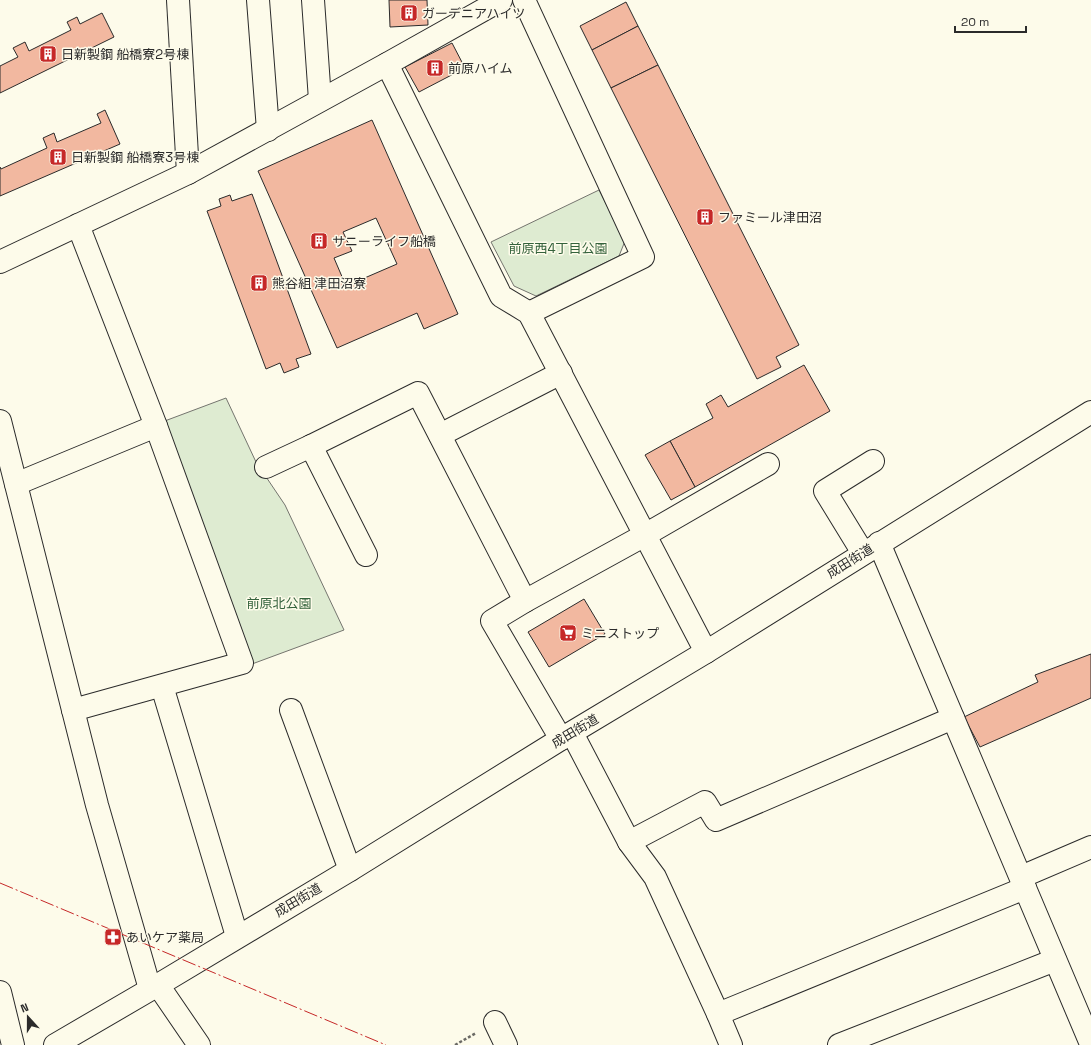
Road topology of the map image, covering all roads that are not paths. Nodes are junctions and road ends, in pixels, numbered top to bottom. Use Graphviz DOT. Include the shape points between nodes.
graph roads {
  1 [pos="178,0"];
  2 [pos="258,0"];
  3 [pos="313,0"];
  4 [pos="501,0"];
  5 [pos="524,0"];
  6 [pos="387,64"];
  7 [pos="320,100"];
  8 [pos="268,130"];
  9 [pos="188,173"];
  10 [pos="78,225"];
  11 [pos="0,262"];
  12 [pos="529,313"];
  13 [pos="561,373"];
  14 [pos="1091,412"];
  15 [pos="0,421"];
  16 [pos="156,426"];
  17 [pos="440,435"];
  18 [pos="311,446"];
  19 [pos="873,461"];
  20 [pos="768,464"];
  21 [pos="266,467"];
  22 [pos="16,484"];
  23 [pos="645,536"];
  24 [pos="871,548"];
  25 [pos="366,554"];
  26 [pos="525,601"];
  27 [pos="706,652"];
  28 [pos="162,686"];
  29 [pos="73,710"];
  30 [pos="291,710"];
  31 [pos="953,718"];
  32 [pos="567,736"];
  33 [pos="629,842"];
  34 [pos="1091,847"];
  35 [pos="350,870"];
  36 [pos="1023,883"];
  37 [pos="237,936"];
  38 [pos="1055,960"];
  39 [pos="154,987"];
  40 [pos="0,992"];
  41 [pos="718,1014"];
  42 [pos="495,1022"];
  43 [pos="1091,1044"];
  44 [pos="13,1045"];
  45 [pos="55,1045"];
  46 [pos="199,1045"];
  47 [pos="506,1045"];
  48 [pos="731,1045"];
  49 [pos="839,1045"];
  1 -- 9 [label="main road"];
  2 -- 8 [label="main road"];
  3 -- 7 [label="main road"];
  4 -- 6 [label="main road"];
  5 -- 12 [label="main road" via="643,257"];
  6 -- 7 [label="main road"];
  6 -- 12 [label="main road" via="501,296"];
  7 -- 8 [label="main road"];
  8 -- 9 [label="main road"];
  9 -- 10 [label="main road"];
  10 -- 11 [label="main road"];
  10 -- 16 [label="main road"];
  12 -- 13 [label="main road"];
  13 -- 17 [label="main road"];
  13 -- 23 [label="main road"];
  14 -- 24 [label="main road, 成田街道"];
  15 -- 22 [label="main road"];
  16 -- 22 [label="main road"];
  16 -- 28 [label="main road" via="242,663"];
  17 -- 18 [label="main road" via="418,393"];
  17 -- 26 [label="main road"];
  18 -- 21 [label="main road"];
  18 -- 25 [label="main road"];
  19 -- 24 [label="main road" via="825,492"];
  20 -- 23 [label="main road"];
  22 -- 29 [label="main road"];
  23 -- 26 [label="main road"];
  23 -- 27 [label="main road"];
  24 -- 27 [label="main road, 成田街道"];
  24 -- 31 [label="main road"];
  26 -- 32 [label="main road" via="492,621"];
  27 -- 32 [label="main road, 成田街道"];
  28 -- 29 [label="main road"];
  28 -- 37 [label="main road"];
  29 -- 39 [label="main road" via="97,804"];
  30 -- 35 [label="main road"];
  31 -- 33 [label="main road" via="716,820 705,802"];
  31 -- 36 [label="main road"];
  32 -- 33 [label="main road"];
  32 -- 35 [label="main road, 成田街道"];
  33 -- 41 [label="main road" via="655,877"];
  34 -- 36 [label="main road"];
  35 -- 37 [label="main road, 成田街道"];
  36 -- 38 [label="main road"];
  36 -- 41 [label="main road"];
  37 -- 39 [label="main road, 成田街道"];
  38 -- 43 [label="main road"];
  38 -- 49 [label="main road"];
  39 -- 45 [label="main road, 成田街道"];
  39 -- 46 [label="main road"];
  40 -- 44 [label="main road"];
  41 -- 48 [label="main road"];
  42 -- 47 [label="main road"];
}
